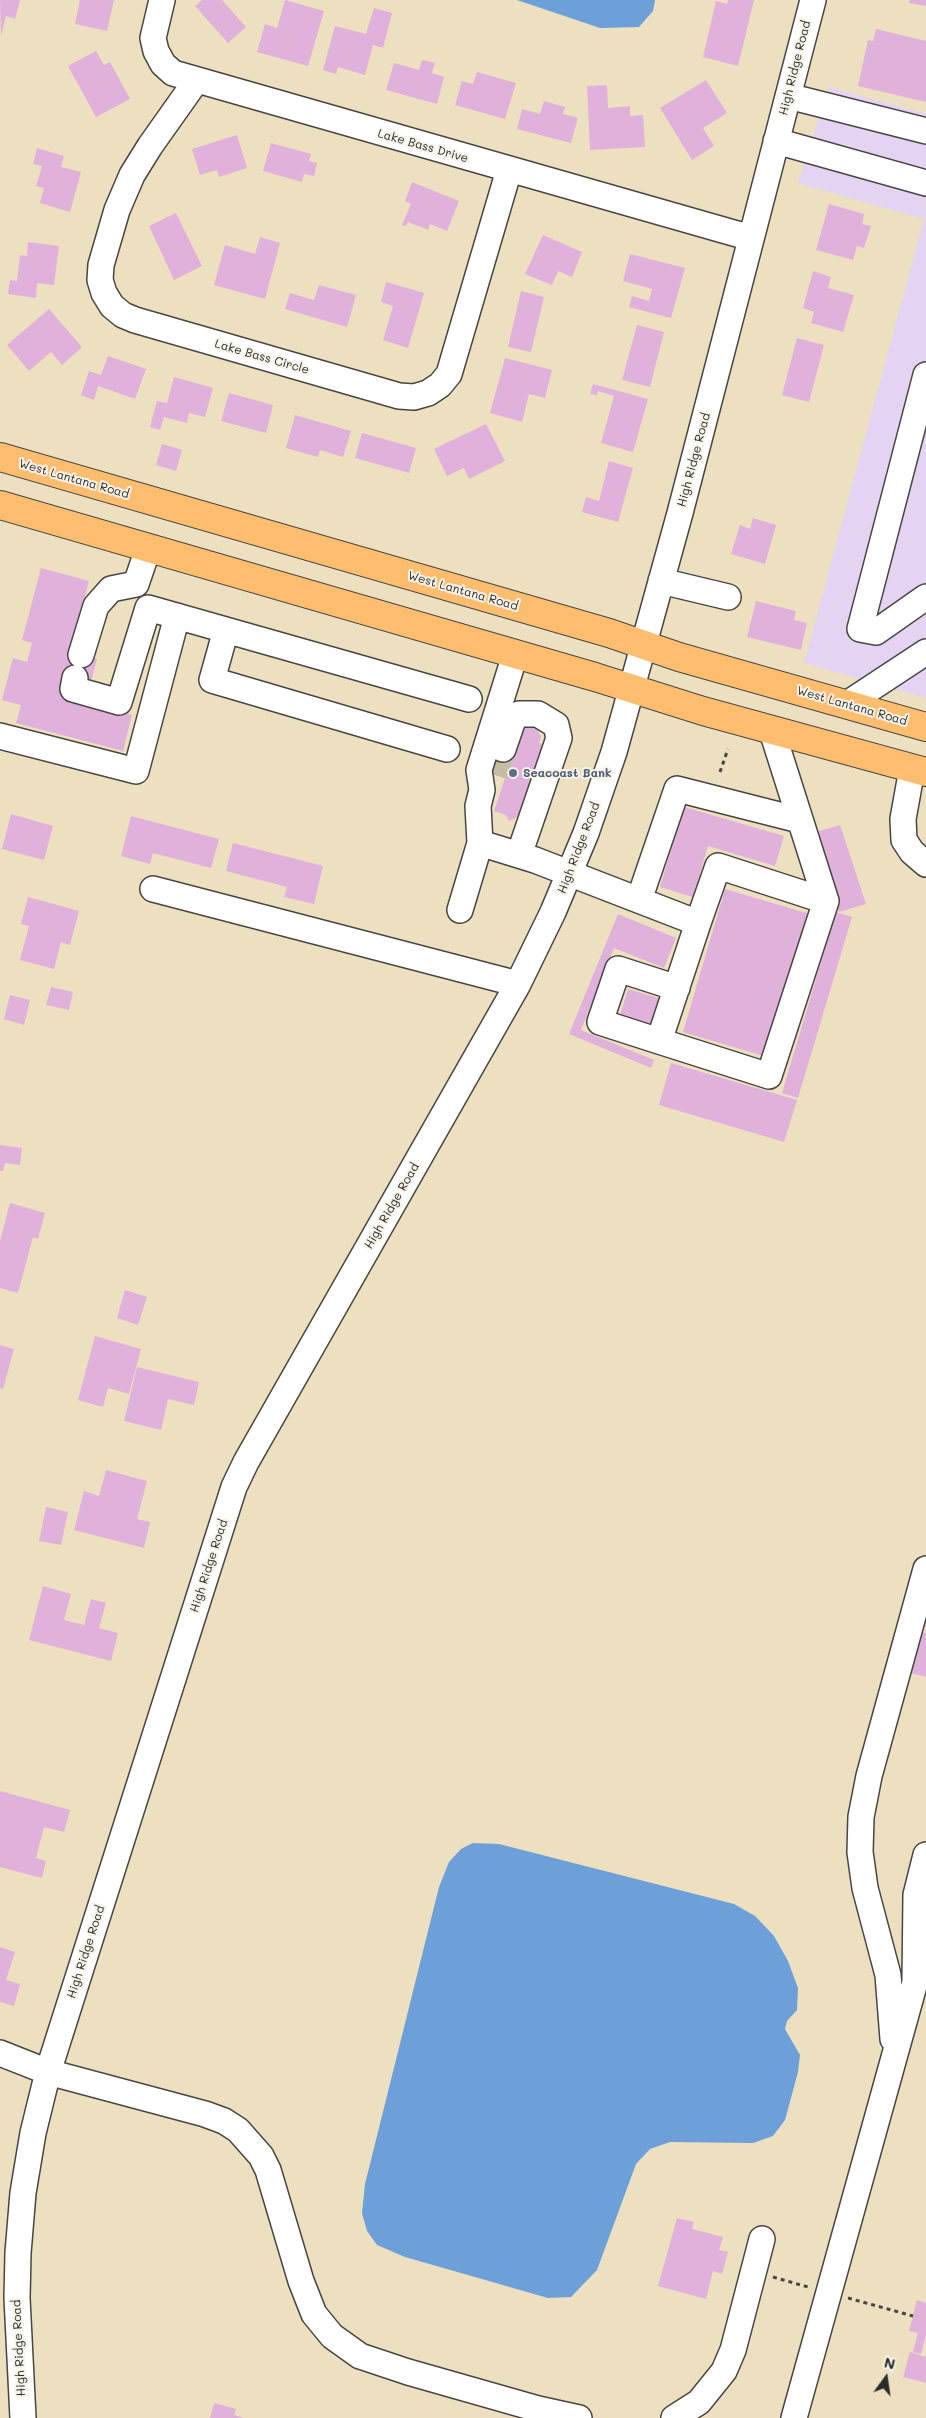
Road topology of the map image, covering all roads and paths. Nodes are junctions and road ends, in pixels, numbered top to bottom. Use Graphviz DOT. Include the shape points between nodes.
graph roads {
  1 [pos="162,0"];
  2 [pos="813,0"];
  3 [pos="196,81"];
  4 [pos="788,96"];
  5 [pos="926,131"];
  6 [pos="776,141"];
  7 [pos="509,170"];
  8 [pos="926,184"];
  9 [pos="751,238"];
  10 [pos="926,375"];
  11 [pos="0,457"];
  12 [pos="0,505"];
  13 [pos="148,549"];
  14 [pos="661,581"];
  15 [pos="136,584"];
  16 [pos="926,597"];
  17 [pos="728,598"];
  18 [pos="148,608"];
  19 [pos="177,616"];
  20 [pos="226,630"];
  21 [pos="644,645"];
  22 [pos="926,652"];
  23 [pos="516,655"];
  24 [pos="631,689"];
  25 [pos="469,699"];
  26 [pos="846,704"];
  27 [pos="925,723"];
  28 [pos="772,731"];
  29 [pos="0,736"];
  30 [pos="447,749"];
  31 [pos="503,749"];
  32 [pos="728,749"];
  33 [pos="919,771"];
  34 [pos="720,772"];
  35 [pos="799,820"];
  36 [pos="480,843"];
  37 [pos="519,855"];
  38 [pos="926,864"];
  39 [pos="569,874"];
  40 [pos="153,889"];
  41 [pos="639,900"];
  42 [pos="826,901"];
  43 [pos="460,910"];
  44 [pos="698,923"];
  45 [pos="518,984"];
  46 [pos="676,988"];
  47 [pos="659,1041"];
  48 [pos="926,1569"];
  49 [pos="926,1855"];
  50 [pos="0,2053"];
  51 [pos="892,2062"];
  52 [pos="48,2072"];
  53 [pos="762,2239"];
  54 [pos="23,2418"];
  55 [pos="579,2418"];
  56 [pos="674,2418"];
  57 [pos="794,2418"];
  1 -- 3 [label="street, Lake Bass Drive" via="153,38 156,52 173,73"];
  2 -- 4 [label="street, High Ridge Road"];
  3 -- 7 [label="street, Lake Bass Drive"];
  3 -- 7 [label="street, Lake Bass Circle" via="132,175 117,210 101,265 100,280 104,294 112,306 135,320 380,391 414,397 434,389 449,374"];
  4 -- 5 [label="street"];
  4 -- 6 [label="street, High Ridge Road"];
  6 -- 8 [label="street"];
  6 -- 9 [label="street, High Ridge Road"];
  7 -- 9 [label="street, Lake Bass Drive"];
  9 -- 14 [label="street, High Ridge Road"];
  10 -- 16 [label="street" via="860,629 876,632"];
  11 -- 21 [label="main road, West Lantana Road"];
  12 -- 13 [label="main road"];
  13 -- 15 [label="street"];
  13 -- 23 [label="main road"];
  14 -- 17 [label="street"];
  14 -- 21 [label="street, High Ridge Road"];
  15 -- 18 [label="street"];
  15 -- 18 [label="street" via="111,588 96,606 73,689 120,702"];
  18 -- 19 [label="street"];
  19 -- 20 [label="street"];
  19 -- 29 [label="street" via="136,771"];
  20 -- 25 [label="street"];
  20 -- 30 [label="street" via="212,680"];
  21 -- 24 [label="street, High Ridge Road"];
  21 -- 26 [label="main road, West Lantana Road"];
  22 -- 26 [label="street"];
  23 -- 24 [label="main road"];
  23 -- 36 [label="street" via="479,770 488,783 478,806"];
  24 -- 28 [label="main road"];
  24 -- 39 [label="street, High Ridge Road" via="614,752"];
  26 -- 27 [label="main road, West Lantana Road"];
  27 -- 33 [label="main road"];
  28 -- 33 [label="main road"];
  28 -- 35 [label="street"];
  31 -- 37 [label="street" via="513,720 519,714 538,714 556,725 559,738"];
  32 -- 34 [label="path"];
  33 -- 38 [label="street" via="903,820 904,840"];
  35 -- 41 [label="street" via="676,789"];
  35 -- 42 [label="street"];
  36 -- 37 [label="street"];
  36 -- 43 [label="street"];
  37 -- 39 [label="street"];
  39 -- 41 [label="street"];
  39 -- 45 [label="street, High Ridge Road"];
  40 -- 45 [label="street"];
  41 -- 44 [label="street"];
  42 -- 44 [label="street" via="718,866"];
  42 -- 47 [label="street" via="769,1076"];
  44 -- 46 [label="street"];
  45 -- 52 [label="street, High Ridge Road" via="234,1487"];
  46 -- 47 [label="street"];
  46 -- 47 [label="street" via="618,969 600,1022"];
  48 -- 51 [label="street" via="869,1776 861,1817 860,1852 866,1888 888,1975"];
  49 -- 51 [label="street" via="916,1895 915,1982"];
  50 -- 52 [label="street"];
  51 -- 57 [label="street"];
  52 -- 54 [label="street, High Ridge Road" via="33,2133 18,2253 16,2298"];
  52 -- 55 [label="street" via="205,2114 224,2120 238,2130 261,2156 268,2170 314,2314 332,2336 360,2356 538,2409"];
  53 -- 56 [label="street" via="733,2350 724,2371 700,2402"];
}
